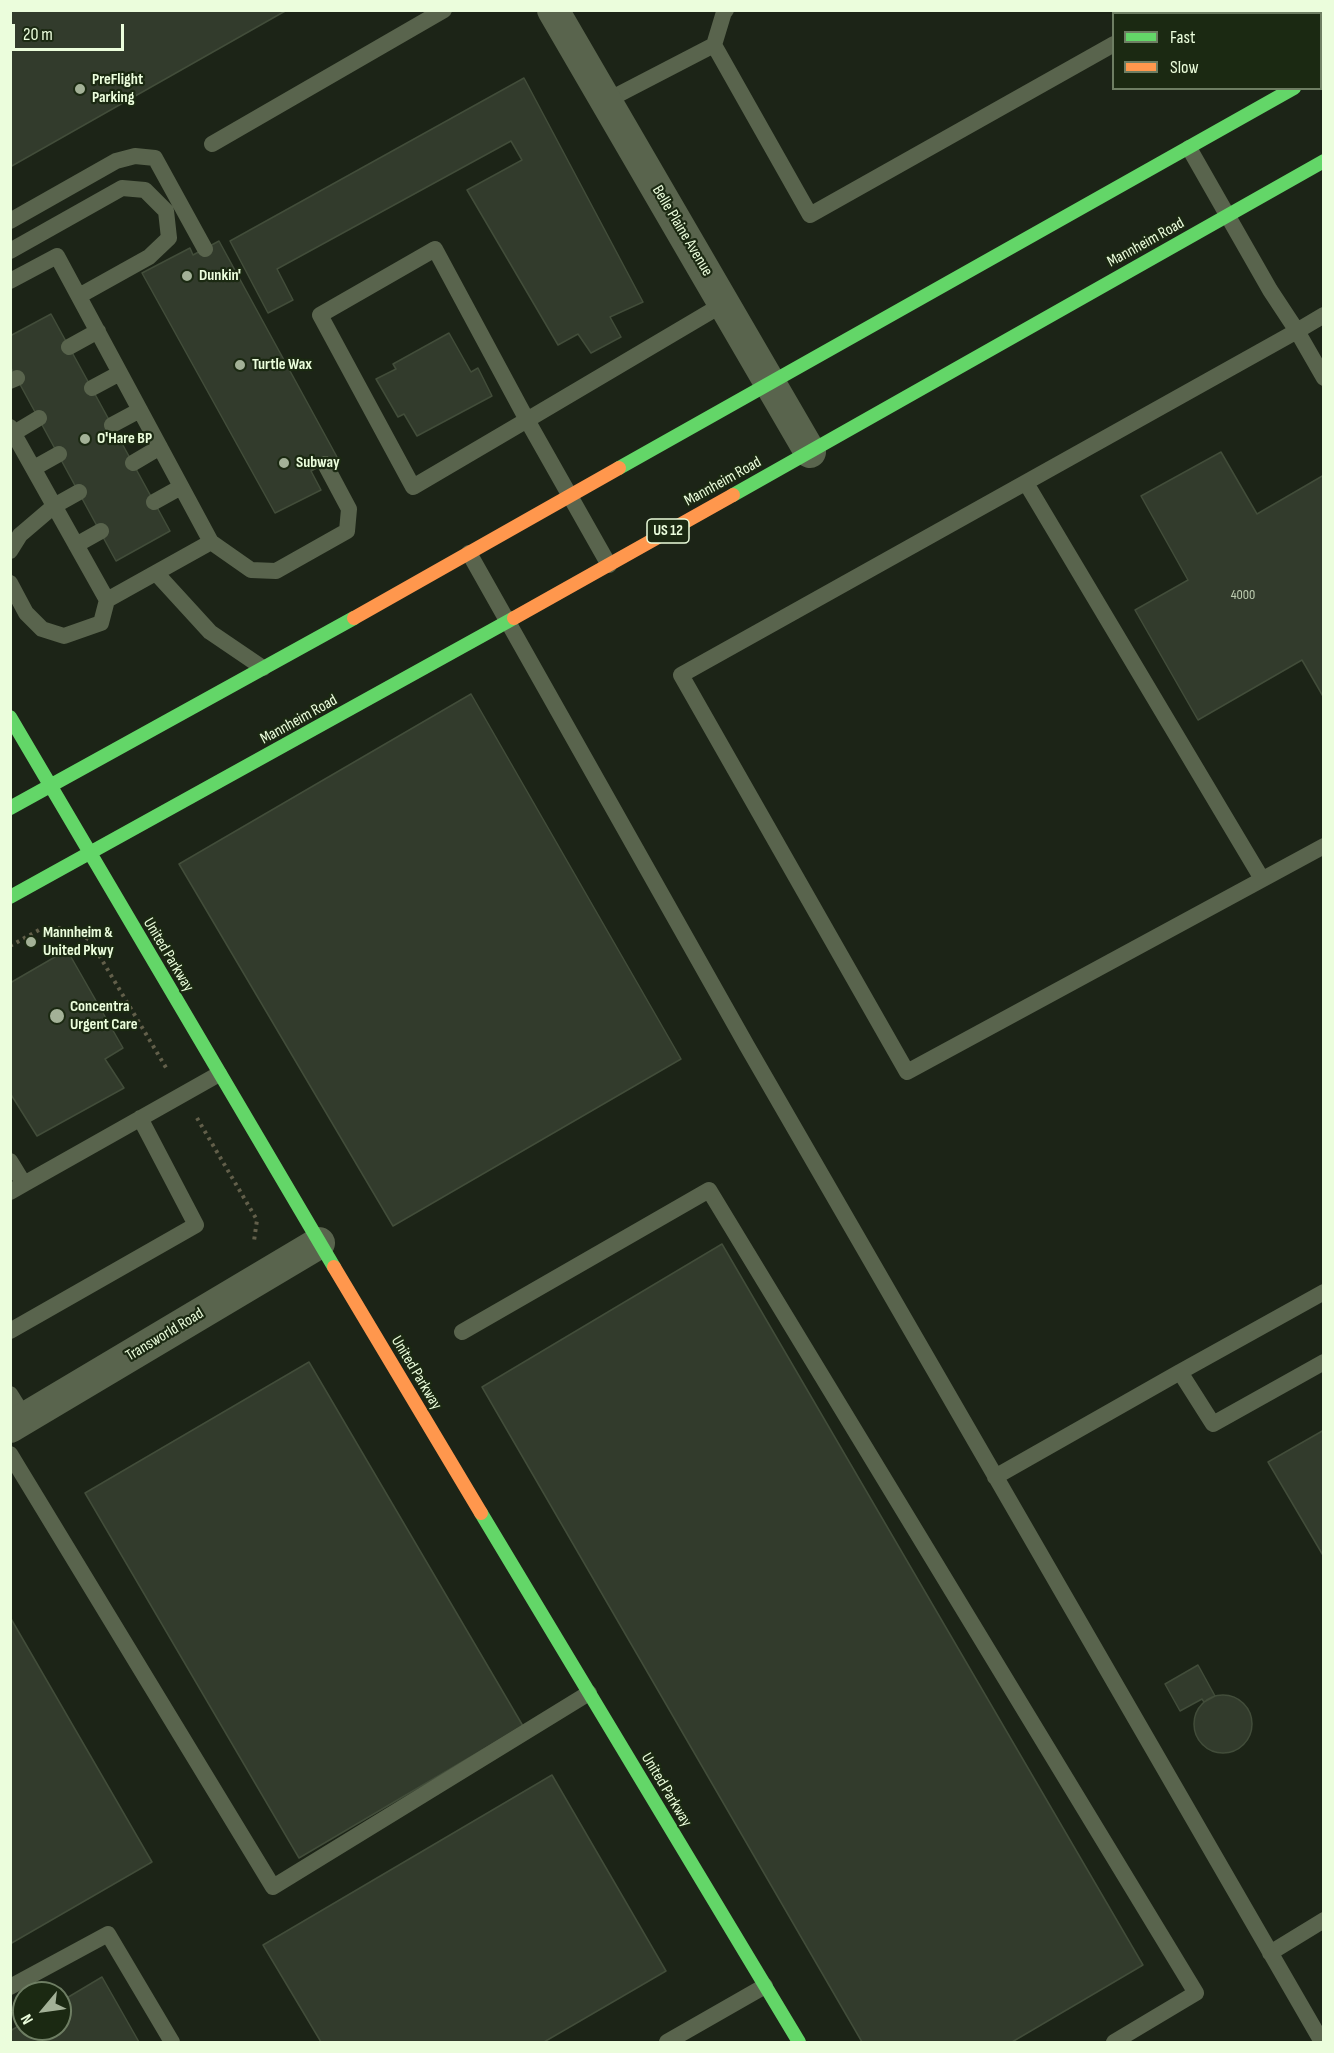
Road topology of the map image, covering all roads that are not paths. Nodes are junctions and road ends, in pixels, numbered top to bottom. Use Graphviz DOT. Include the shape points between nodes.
graph roads {
  1 [pos="444,10"];
  2 [pos="553,10"];
  3 [pos="726,10"];
  4 [pos="714,45"];
  5 [pos="1112,45"];
  6 [pos="1290,90"];
  7 [pos="606,101"];
  8 [pos="212,144"];
  9 [pos="1189,148"];
  10 [pos="1323,161"];
  11 [pos="1227,216"];
  12 [pos="10,221"];
  13 [pos="205,249"];
  14 [pos="10,251"];
  15 [pos="10,280"];
  16 [pos="79,296"];
  17 [pos="725,303"];
  18 [pos="1323,315"];
  19 [pos="1297,331"];
  20 [pos="98,332"];
  21 [pos="69,347"];
  22 [pos="120,373"];
  23 [pos="1323,378"];
  24 [pos="771,383"];
  25 [pos="92,388"];
  26 [pos="140,410"];
  27 [pos="39,418"];
  28 [pos="527,420"];
  29 [pos="112,425"];
  30 [pos="12,430"];
  31 [pos="160,447"];
  32 [pos="810,452"];
  33 [pos="58,454"];
  34 [pos="133,463"];
  35 [pos="324,464"];
  36 [pos="34,468"];
  37 [pos="1026,483"];
  38 [pos="181,487"];
  39 [pos="79,492"];
  40 [pos="570,496"];
  41 [pos="154,502"];
  42 [pos="54,506"];
  43 [pos="101,531"];
  44 [pos="212,542"];
  45 [pos="76,545"];
  46 [pos="10,551"];
  47 [pos="469,553"];
  48 [pos="609,565"];
  49 [pos="156,573"];
  50 [pos="10,583"];
  51 [pos="107,600"];
  52 [pos="508,622"];
  53 [pos="263,668"];
  54 [pos="10,717"];
  55 [pos="51,785"];
  56 [pos="10,808"];
  57 [pos="1323,846"];
  58 [pos="90,855"];
  59 [pos="1262,879"];
  60 [pos="10,897"];
  61 [pos="219,1074"];
  62 [pos="140,1118"];
  63 [pos="10,1161"];
  64 [pos="17,1188"];
  65 [pos="319,1244"];
  66 [pos="1323,1292"];
  67 [pos="10,1331"];
  68 [pos="462,1332"];
  69 [pos="1323,1362"];
  70 [pos="1180,1372"];
  71 [pos="15,1413"];
  72 [pos="10,1454"];
  73 [pos="995,1478"];
  74 [pos="589,1693"];
  75 [pos="1323,1920"];
  76 [pos="1270,1953"];
  77 [pos="765,1986"];
  78 [pos="10,1987"];
  79 [pos="172,2043"];
  80 [pos="667,2043"];
  81 [pos="799,2043"];
  82 [pos="1114,2043"];
  83 [pos="1322,2043"];
  1 -- 8 [label="lane"];
  2 -- 7 [label="street, Belle Plaine Avenue"];
  3 -- 4 [label="lane"];
  4 -- 5 [label="lane" via="810,215"];
  4 -- 7 [label="lane"];
  6 -- 9 [label="main road"];
  7 -- 17 [label="street, Belle Plaine Avenue"];
  9 -- 11 [label="lane"];
  9 -- 24 [label="main road"];
  10 -- 11 [label="main road, Mannheim Road / US 12"];
  11 -- 19 [label="lane"];
  11 -- 32 [label="main road, Mannheim Road / US 12"];
  12 -- 13 [label="lane" via="116,161 135,156 154,158"];
  14 -- 16 [label="lane" via="122,188 145,190 166,211 169,238 149,257"];
  15 -- 16 [label="lane" via="57,256"];
  16 -- 20 [label="lane"];
  17 -- 24 [label="street, Belle Plaine Avenue"];
  17 -- 28 [label="lane"];
  18 -- 19 [label="lane"];
  19 -- 23 [label="lane"];
  19 -- 37 [label="lane"];
  20 -- 21 [label="lane"];
  20 -- 22 [label="lane"];
  22 -- 25 [label="lane"];
  22 -- 26 [label="lane"];
  24 -- 32 [label="street, Belle Plaine Avenue"];
  24 -- 40 [label="main road"];
  26 -- 29 [label="lane"];
  26 -- 31 [label="lane"];
  27 -- 30 [label="lane"];
  28 -- 28 [label="lane" via="413,487 320,315 435,249"];
  28 -- 40 [label="lane"];
  30 -- 36 [label="lane"];
  31 -- 34 [label="lane"];
  31 -- 38 [label="lane"];
  32 -- 48 [label="main road, Mannheim Road / US 12"];
  33 -- 36 [label="lane"];
  35 -- 44 [label="lane" via="349,509 347,531 276,571 251,570"];
  36 -- 42 [label="lane"];
  37 -- 59 [label="lane"];
  37 -- 59 [label="lane" via="681,675 907,1072"];
  38 -- 41 [label="lane"];
  38 -- 44 [label="lane"];
  39 -- 42 [label="lane"];
  40 -- 47 [label="main road"];
  40 -- 48 [label="lane"];
  42 -- 45 [label="lane"];
  42 -- 46 [label="lane" via="20,535"];
  43 -- 45 [label="lane"];
  44 -- 49 [label="lane"];
  45 -- 51 [label="lane"];
  47 -- 52 [label="lane"];
  47 -- 53 [label="main road"];
  48 -- 52 [label="main road, Mannheim Road / US 12"];
  49 -- 51 [label="lane"];
  49 -- 53 [label="lane" via="210,632"];
  50 -- 51 [label="lane" via="26,613 42,629 64,636 101,623"];
  52 -- 58 [label="main road, Mannheim Road / US 12"];
  52 -- 73 [label="lane"];
  53 -- 55 [label="main road"];
  54 -- 55 [label="main road, United Parkway"];
  55 -- 56 [label="main road"];
  55 -- 58 [label="main road, United Parkway"];
  57 -- 59 [label="lane"];
  58 -- 60 [label="main road, Mannheim Road / US 12"];
  58 -- 61 [label="main road, United Parkway"];
  61 -- 62 [label="lane"];
  61 -- 65 [label="main road, United Parkway"];
  62 -- 64 [label="lane"];
  62 -- 67 [label="lane" via="196,1225"];
  63 -- 64 [label="lane"];
  65 -- 71 [label="street, Transworld Road"];
  65 -- 74 [label="main road, United Parkway"];
  66 -- 70 [label="lane"];
  68 -- 82 [label="lane" via="709,1190 1196,1993"];
  69 -- 70 [label="lane" via="1213,1424"];
  70 -- 73 [label="lane"];
  72 -- 74 [label="lane" via="273,1887"];
  73 -- 76 [label="lane"];
  74 -- 77 [label="main road, United Parkway"];
  75 -- 76 [label="lane"];
  76 -- 83 [label="lane"];
  77 -- 80 [label="lane"];
  77 -- 81 [label="main road, United Parkway"];
  78 -- 79 [label="lane" via="108,1934"];
}
